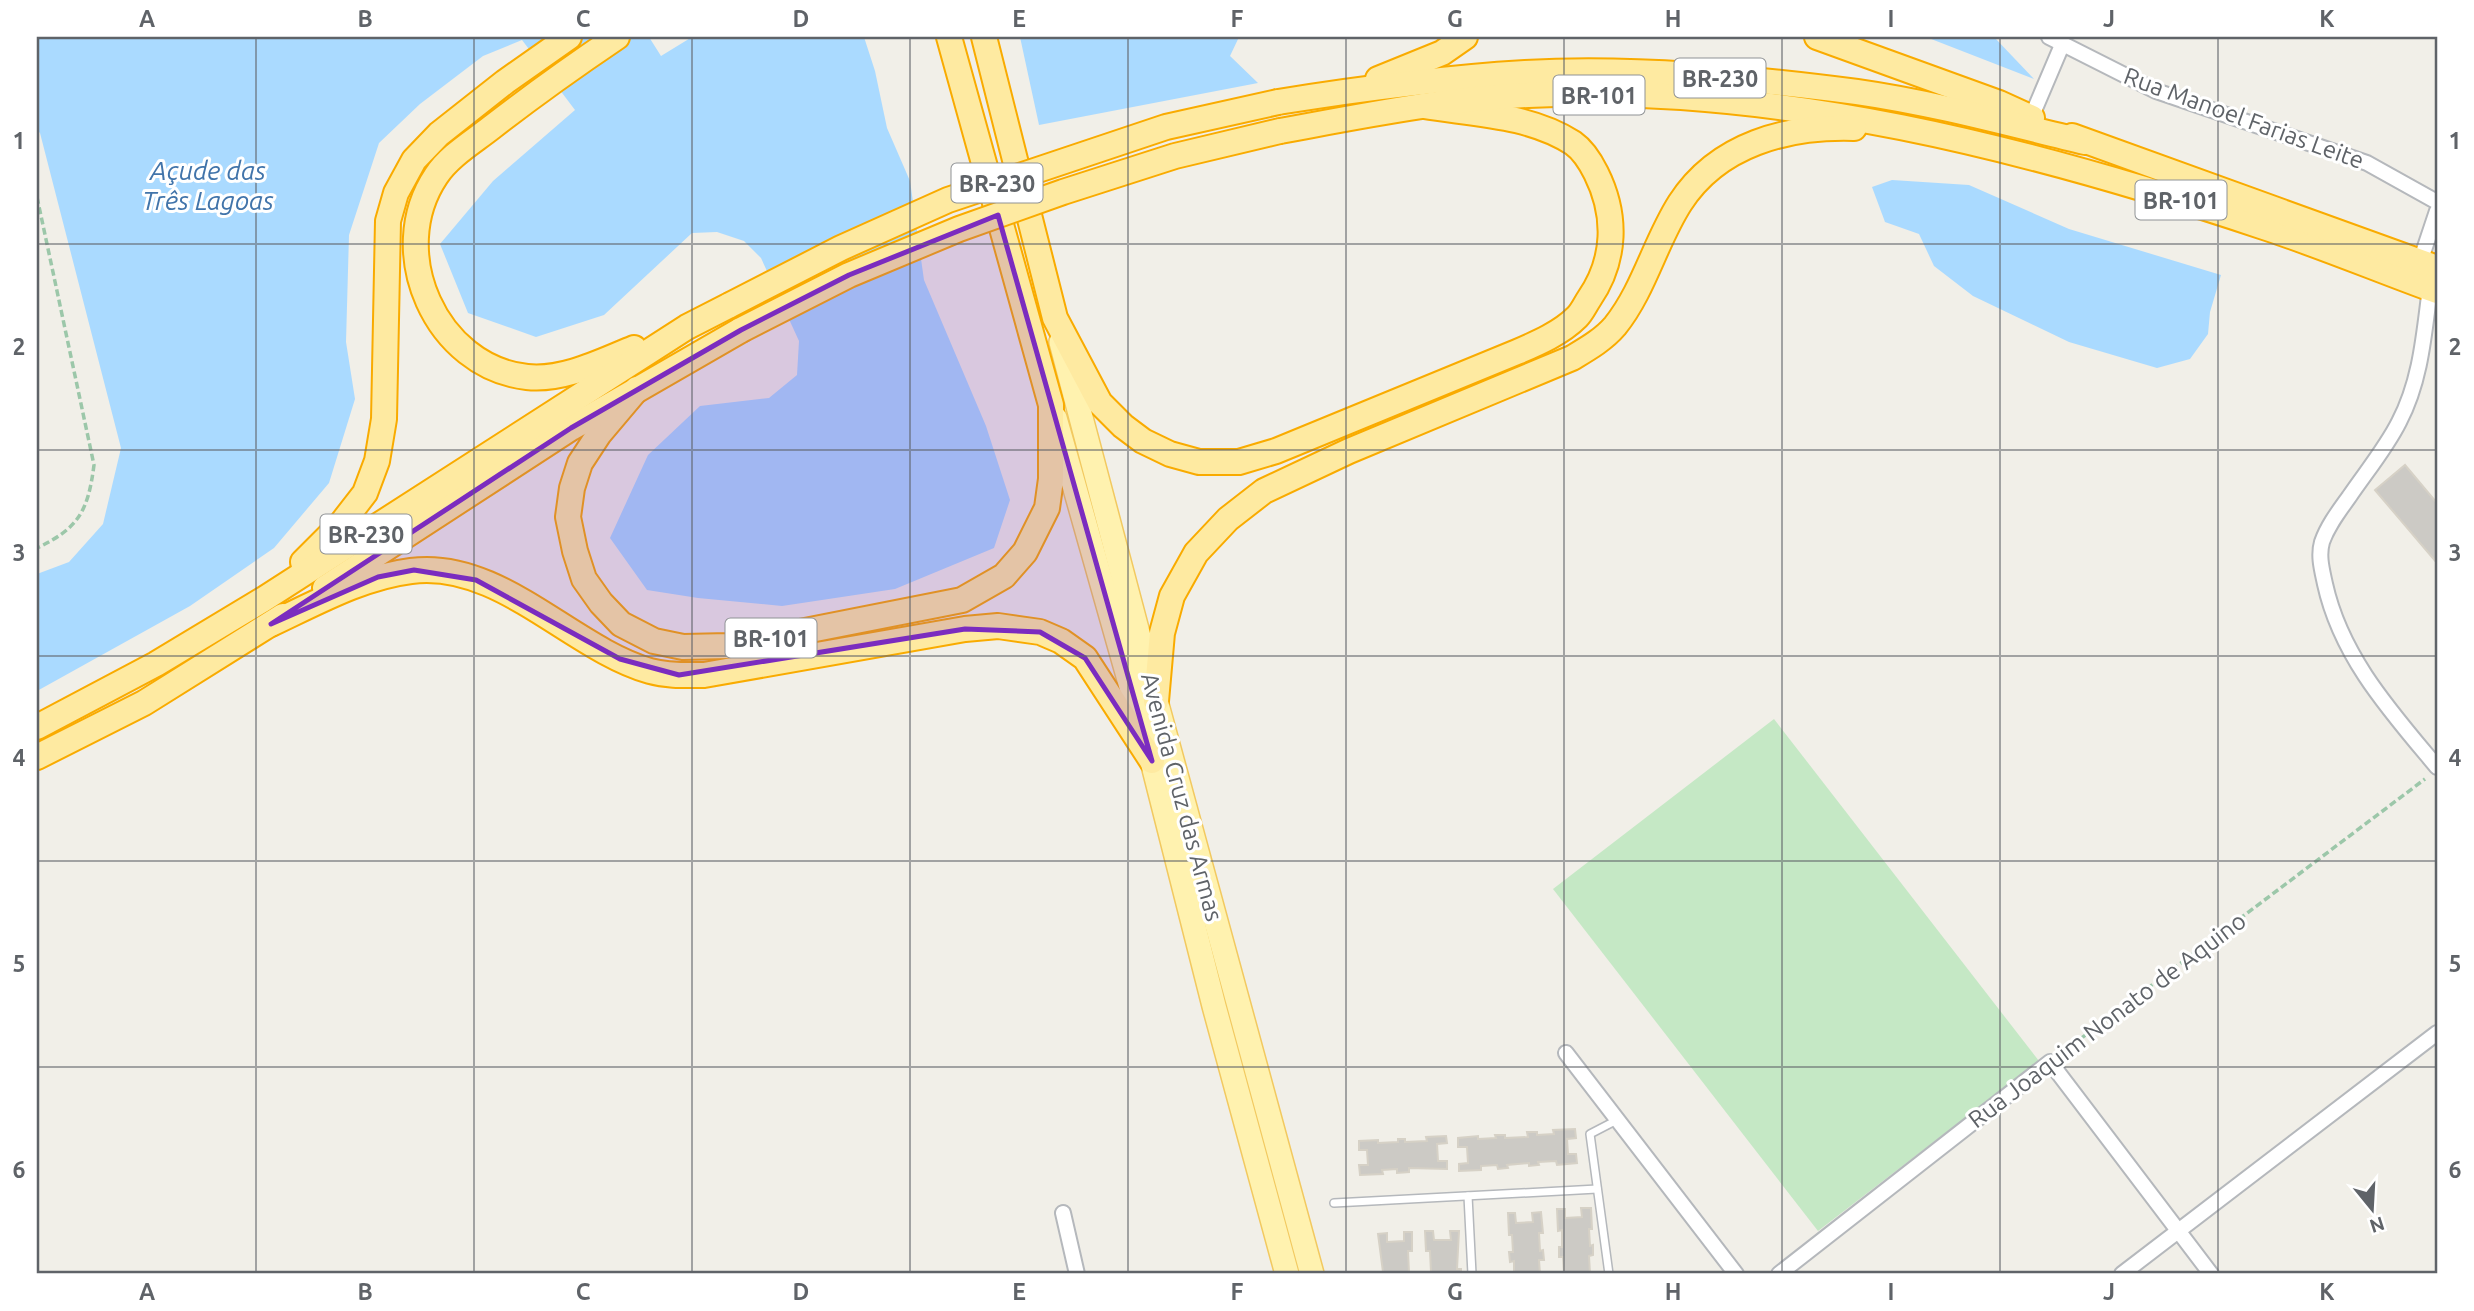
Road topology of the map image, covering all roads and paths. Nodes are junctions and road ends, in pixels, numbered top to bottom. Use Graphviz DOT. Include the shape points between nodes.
graph roads {
  1 [pos="569,37"];
  2 [pos="617,37"];
  3 [pos="949,37"];
  4 [pos="984,37"];
  5 [pos="1465,37"];
  6 [pos="1817,37"];
  7 [pos="2049,37"];
  8 [pos="2062,45"];
  9 [pos="1350,91"];
  10 [pos="1424,106"];
  11 [pos="2031,118"];
  12 [pos="1918,130"];
  13 [pos="2085,142"];
  14 [pos="37,197"];
  15 [pos="2437,202"];
  16 [pos="2437,211"];
  17 [pos="2431,277"];
  18 [pos="1055,318"];
  19 [pos="687,327"];
  20 [pos="637,389"];
  21 [pos="1051,405"];
  22 [pos="37,548"];
  23 [pos="264,599"];
  24 [pos="271,624"];
  25 [pos="1156,701"];
  26 [pos="37,727"];
  27 [pos="37,757"];
  28 [pos="1152,761"];
  29 [pos="2437,767"];
  30 [pos="2426,778"];
  31 [pos="2437,1033"];
  32 [pos="1566,1053"];
  33 [pos="2050,1062"];
  34 [pos="1617,1120"];
  35 [pos="1597,1189"];
  36 [pos="1468,1196"];
  37 [pos="1334,1203"];
  38 [pos="1063,1213"];
  39 [pos="2179,1230"];
  40 [pos="1077,1274"];
  41 [pos="1287,1274"];
  42 [pos="1312,1274"];
  43 [pos="1472,1274"];
  44 [pos="1609,1274"];
  45 [pos="1736,1274"];
  46 [pos="1779,1274"];
  47 [pos="2122,1274"];
  48 [pos="2211,1274"];
  1 -- 23 [label="highway" via="439,134 414,160 388,221 384,419 377,461 365,493 341,524"];
  2 -- 19 [label="highway" via="459,152 436,175 416,232 417,258 428,303 440,326 463,349 508,373 529,378 559,375"];
  3 -- 21 [label="highway, BR-101"];
  4 -- 18 [label="highway"];
  5 -- 9 [label="highway" via="1442,53"];
  6 -- 11 [label="highway"];
  7 -- 8 [label="street, Rua Manoel Farias Leite"];
  8 -- 11 [label="street"];
  8 -- 15 [label="street, Rua Manoel Farias Leite" via="2156,91 2367,163"];
  9 -- 13 [label="highway, BR-230" via="1525,73 1677,74 1860,93"];
  9 -- 19 [label="highway, BR-230, bridge" via="1167,127 948,201 841,248"];
  10 -- 12 [label="highway, BR-101" via="1527,95 1676,97 1830,113"];
  10 -- 18 [label="highway" via="1522,121 1552,131 1577,145 1592,165 1612,223 1611,251 1598,287 1577,317 1548,338 1276,451 1238,462 1199,462 1170,454 1123,426 1100,403"];
  10 -- 20 [label="highway, BR-101, bridge" via="1280,131 1175,156 959,229 849,275"];
  11 -- 13 [label="highway"];
  12 -- 17 [label="highway, BR-101" via="2125,183"];
  12 -- 25 [label="highway" via="1803,130 1771,136 1737,150 1708,170 1680,203 1634,298 1595,344 1264,491 1228,519 1196,553 1172,596 1162,633"];
  13 -- 17 [label="highway, BR-101"];
  14 -- 22 [label="path" via="94,465 90,495 79,519"];
  16 -- 17 [label="street"];
  17 -- 29 [label="street" via="2414,389 2399,423 2330,524 2320,561 2337,622 2357,664"];
  18 -- 25 [label="main road, Avenida Cruz das Armas"];
  19 -- 23 [label="highway, BR-230"];
  20 -- 21 [label="highway, BR-101" via="580,463 568,517 584,579 601,603 621,624 654,641 683,647 729,646 962,600 985,589 1025,552 1048,508"];
  20 -- 24 [label="highway, BR-230"];
  21 -- 28 [label="main road, Avenida Cruz das Armas"];
  23 -- 26 [label="highway, BR-230" via="156,664"];
  24 -- 27 [label="highway, BR-230" via="144,703"];
  24 -- 28 [label="highway" via="378,577 414,570 476,580 513,596 620,659 680,676 965,629 999,626 1040,632 1061,640 1085,658"];
  25 -- 42 [label="main road, Avenida Cruz das Armas"];
  28 -- 41 [label="main road, Avenida Cruz das Armas"];
  30 -- 33 [label="path, Rua Joaquim Nonato de Aquino"];
  31 -- 39 [label="street"];
  32 -- 34 [label="street"];
  33 -- 39 [label="street"];
  33 -- 46 [label="street, Rua Joaquim Nonato de Aquino"];
  34 -- 35 [label="lane" via="1590,1134"];
  34 -- 45 [label="street"];
  35 -- 36 [label="lane"];
  35 -- 44 [label="lane"];
  36 -- 37 [label="lane"];
  36 -- 43 [label="lane"];
  38 -- 40 [label="street"];
  39 -- 47 [label="street"];
  39 -- 48 [label="street"];
}
